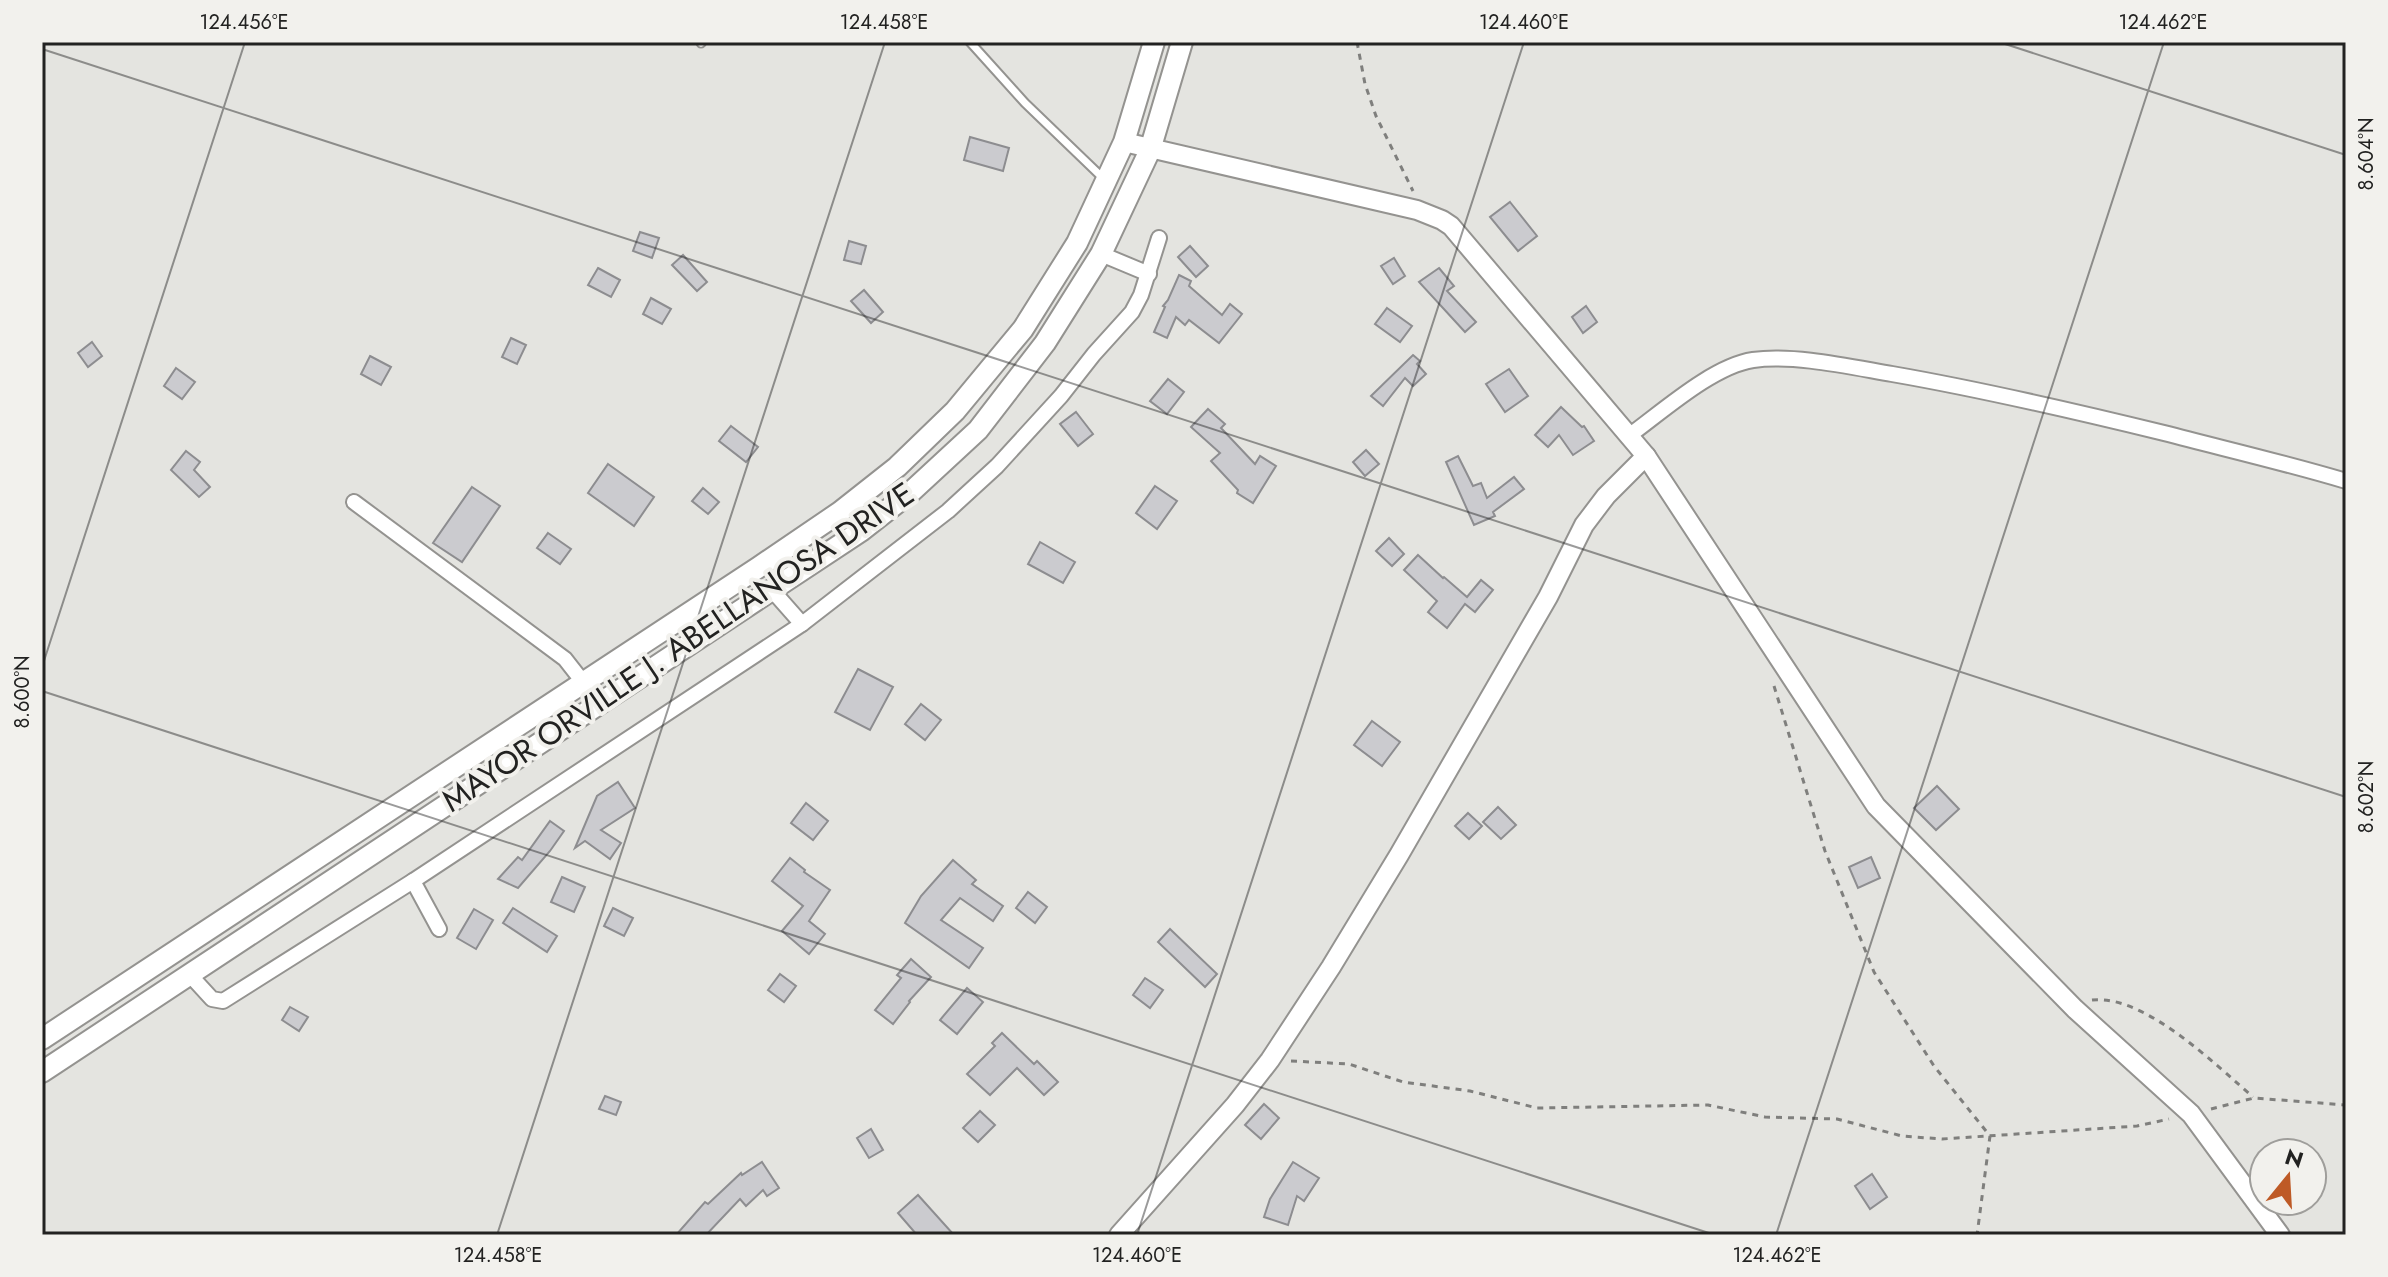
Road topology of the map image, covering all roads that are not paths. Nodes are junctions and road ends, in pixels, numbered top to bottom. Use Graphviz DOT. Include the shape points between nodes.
graph roads {
  1 [pos="970,42"];
  2 [pos="1154,42"];
  3 [pos="1182,42"];
  4 [pos="1124,142"];
  5 [pos="1150,150"];
  6 [pos="1106,180"];
  7 [pos="1159,238"];
  8 [pos="1101,254"];
  9 [pos="1149,274"];
  10 [pos="1630,435"];
  11 [pos="1646,456"];
  12 [pos="2346,481"];
  13 [pos="354,502"];
  14 [pos="772,590"];
  15 [pos="802,624"];
  16 [pos="583,682"];
  17 [pos="413,881"];
  18 [pos="439,929"];
  19 [pos="190,975"];
  20 [pos="42,1039"];
  21 [pos="42,1072"];
  22 [pos="1119,1235"];
  23 [pos="2280,1235"];
  1 -- 6 [label="lane"];
  2 -- 4 [label="main road, MAYOR ORVILLE J. ABELLANOSA DRIVE"];
  3 -- 5 [label="main road, MAYOR ORVILLE J. ABELLANOSA DRIVE"];
  4 -- 5 [label="street"];
  4 -- 6 [label="main road, MAYOR ORVILLE J. ABELLANOSA DRIVE"];
  5 -- 8 [label="main road, MAYOR ORVILLE J. ABELLANOSA DRIVE"];
  5 -- 10 [label="street" via="1442,220"];
  6 -- 16 [label="main road, MAYOR ORVILLE J. ABELLANOSA DRIVE" via="1077,243 1023,329 955,411 897,467 840,512"];
  7 -- 9 [label="street"];
  8 -- 9 [label="street"];
  8 -- 14 [label="main road, MAYOR ORVILLE J. ABELLANOSA DRIVE" via="1045,343 978,430 861,531"];
  9 -- 15 [label="street" via="1132,312 997,466 948,511"];
  10 -- 11 [label="street"];
  10 -- 12 [label="street" via="1719,372 1754,360 1779,359 2029,400"];
  11 -- 22 [label="street" via="1584,525 1399,855 1270,1060"];
  11 -- 23 [label="street" via="1876,806 2075,1009 2191,1114"];
  13 -- 16 [label="street" via="565,659"];
  14 -- 15 [label="street"];
  14 -- 19 [label="main road, MAYOR ORVILLE J. ABELLANOSA DRIVE"];
  15 -- 17 [label="street"];
  16 -- 20 [label="main road, MAYOR ORVILLE J. ABELLANOSA DRIVE"];
  17 -- 18 [label="street"];
  17 -- 19 [label="street" via="223,1001 212,999"];
  19 -- 21 [label="main road, MAYOR ORVILLE J. ABELLANOSA DRIVE"];
}
